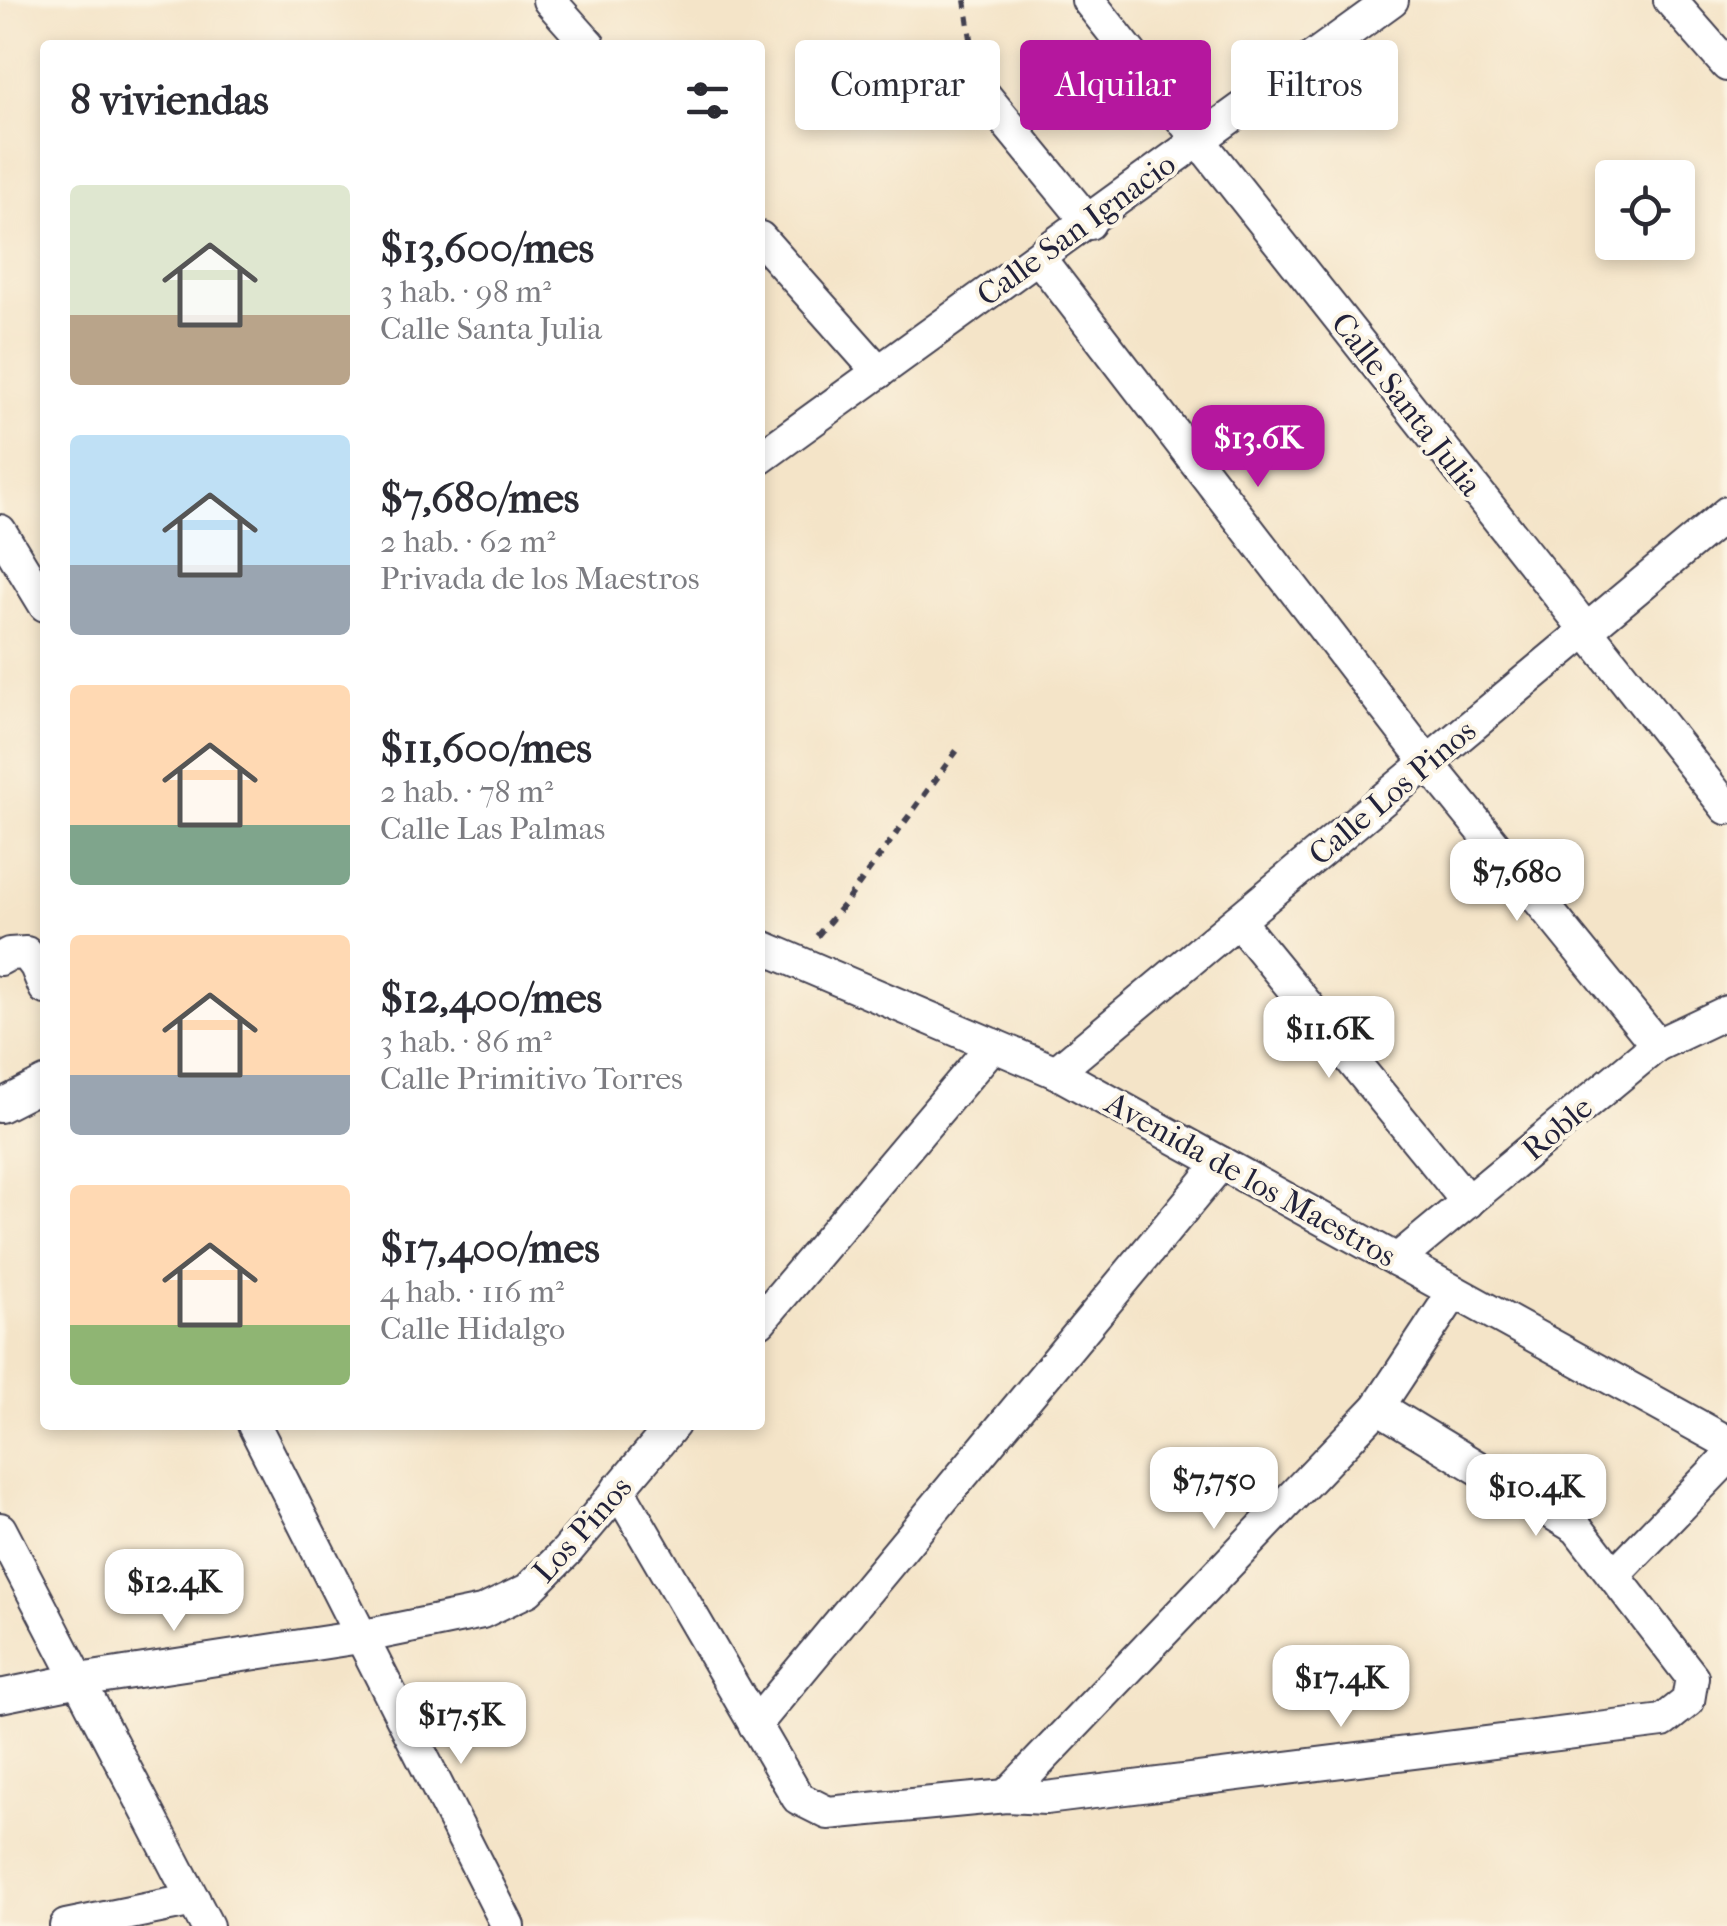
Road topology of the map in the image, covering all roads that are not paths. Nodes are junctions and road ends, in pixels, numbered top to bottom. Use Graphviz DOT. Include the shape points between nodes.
graph roads {
  1 [pos="548,0"];
  2 [pos="1088,0"];
  3 [pos="1392,0"];
  4 [pos="1670,0"];
  5 [pos="584,40"];
  6 [pos="1727,66"];
  7 [pos="1000,114"];
  8 [pos="1199,140"];
  9 [pos="1088,222"];
  10 [pos="765,244"];
  11 [pos="1039,258"];
  12 [pos="879,372"];
  13 [pos="765,454"];
  14 [pos="1727,512"];
  15 [pos="0,531"];
  16 [pos="40,597"];
  17 [pos="1586,630"];
  18 [pos="1427,762"];
  19 [pos="1727,808"];
  20 [pos="1238,921"];
  21 [pos="765,948"];
  22 [pos="0,959"];
  23 [pos="40,976"];
  24 [pos="1727,1012"];
  25 [pos="993,1045"];
  26 [pos="1656,1045"];
  27 [pos="1056,1072"];
  28 [pos="40,1086"];
  29 [pos="0,1106"];
  30 [pos="1221,1163"];
  31 [pos="1468,1202"];
  32 [pos="1397,1260"];
  33 [pos="1454,1292"];
  34 [pos="765,1316"];
  35 [pos="1378,1407"];
  36 [pos="256,1430"];
  37 [pos="669,1430"];
  38 [pos="1727,1442"];
  39 [pos="1727,1458"];
  40 [pos="618,1490"];
  41 [pos="0,1529"];
  42 [pos="1614,1574"];
  43 [pos="360,1637"];
  44 [pos="78,1680"];
  45 [pos="0,1696"];
  46 [pos="755,1725"];
  47 [pos="1006,1796"];
  48 [pos="200,1913"];
  49 [pos="66,1926"];
  50 [pos="508,1926"];
  1 -- 5 [label="street"];
  2 -- 8 [label="street, Calle Santa Julia"];
  3 -- 8 [label="street, Calle San Ignacio"];
  4 -- 6 [label="street"];
  7 -- 9 [label="street"];
  8 -- 9 [label="street, Calle San Ignacio"];
  8 -- 17 [label="street, Calle Santa Julia"];
  9 -- 11 [label="street, Calle San Ignacio"];
  10 -- 12 [label="street"];
  11 -- 12 [label="street, Calle San Ignacio"];
  11 -- 18 [label="street"];
  12 -- 13 [label="street, Calle San Ignacio"];
  14 -- 17 [label="street, Calle Los Pinos"];
  15 -- 16 [label="street"];
  17 -- 18 [label="street, Calle Los Pinos"];
  17 -- 19 [label="street, Calle Santa Julia"];
  18 -- 20 [label="street, Calle Los Pinos"];
  18 -- 26 [label="street"];
  20 -- 27 [label="street, Calle Los Pinos"];
  20 -- 31 [label="street"];
  21 -- 25 [label="street, Avenida de los Maestros"];
  22 -- 23 [label="street" via="26,953"];
  24 -- 26 [label="street, Roble"];
  25 -- 27 [label="street, Avenida de los Maestros"];
  25 -- 34 [label="street"];
  26 -- 31 [label="street, Roble"];
  27 -- 30 [label="street, Avenida de los Maestros"];
  28 -- 29 [label="street"];
  30 -- 32 [label="street, Avenida de los Maestros"];
  30 -- 46 [label="street"];
  31 -- 32 [label="street, Roble"];
  32 -- 33 [label="street, Avenida de los Maestros"];
  33 -- 35 [label="street"];
  33 -- 38 [label="street, Avenida de los Maestros"];
  35 -- 42 [label="street" via="1578,1528"];
  35 -- 47 [label="street"];
  36 -- 43 [label="street"];
  37 -- 40 [label="street, Los Pinos"];
  39 -- 42 [label="street"];
  40 -- 43 [label="street, Los Pinos" via="528,1590 482,1612"];
  40 -- 46 [label="street"];
  41 -- 44 [label="street"];
  42 -- 47 [label="street" via="1692,1677 1688,1701 1664,1721 1046,1798"];
  43 -- 44 [label="street, Los Pinos"];
  43 -- 50 [label="street"];
  44 -- 45 [label="street, Los Pinos"];
  44 -- 48 [label="street"];
  46 -- 47 [label="street" via="798,1798 828,1813"];
  48 -- 49 [label="street"];
}
